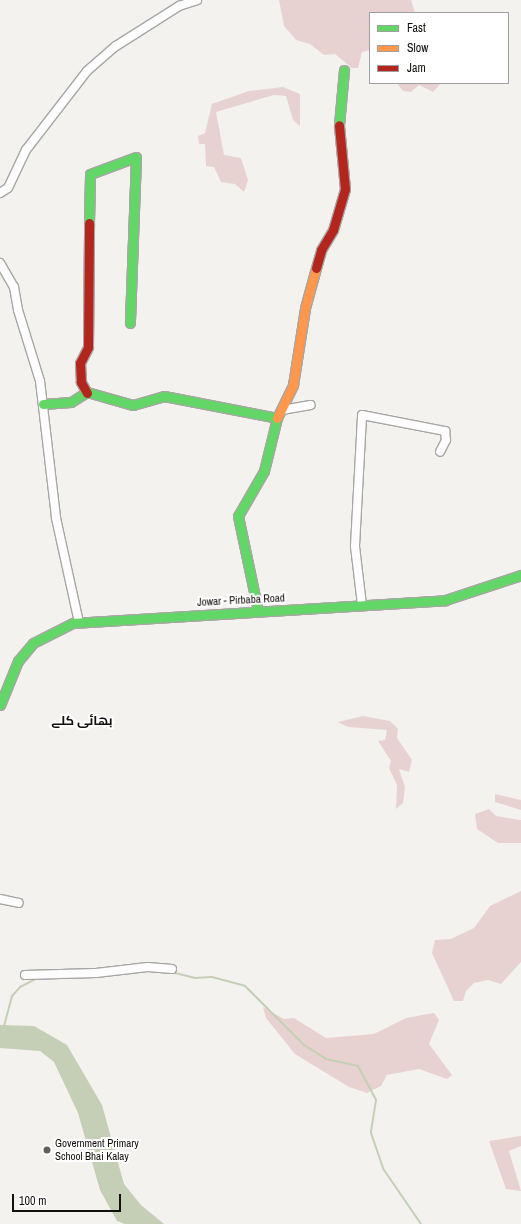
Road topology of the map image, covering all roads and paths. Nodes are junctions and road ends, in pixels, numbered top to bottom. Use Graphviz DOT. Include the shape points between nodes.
graph roads {
  1 [pos="197,0"];
  2 [pos="344,70"];
  3 [pos="0,193"];
  4 [pos="0,263"];
  5 [pos="130,323"];
  6 [pos="87,392"];
  7 [pos="43,404"];
  8 [pos="311,405"];
  9 [pos="279,414"];
  10 [pos="440,452"];
  11 [pos="521,575"];
  12 [pos="362,605"];
  13 [pos="258,612"];
  14 [pos="79,623"];
  15 [pos="3,683"];
  16 [pos="0,705"];
  17 [pos="0,899"];
  18 [pos="19,903"];
  19 [pos="172,969"];
  20 [pos="25,975"];
  1 -- 3 [label="street" via="179,6 116,46 87,70 26,150 8,188"];
  2 -- 9 [label="street" via="338,134 345,189 333,230 321,250 306,308 293,385"];
  4 -- 7 [label="street" via="14,287"];
  5 -- 6 [label="street" via="136,157 90,174 88,348 80,362 81,382"];
  6 -- 7 [label="street" via="71,402"];
  6 -- 9 [label="street" via="132,405 164,396"];
  7 -- 14 [label="street" via="56,518"];
  8 -- 9 [label="street"];
  9 -- 13 [label="street" via="264,471 238,516"];
  10 -- 12 [label="street" via="446,440 445,431 362,415 355,546"];
  11 -- 12 [label="street, Jowar - Pirbaba Road" via="465,596"];
  12 -- 13 [label="street, Jowar - Pirbaba Road"];
  13 -- 14 [label="street, Jowar - Pirbaba Road"];
  14 -- 15 [label="street, Jowar - Pirbaba Road" via="50,632 33,643"];
  15 -- 16 [label="street, Jowar - Pirbaba Road"];
  17 -- 18 [label="street"];
  19 -- 20 [label="street" via="148,966 96,974"];
}
